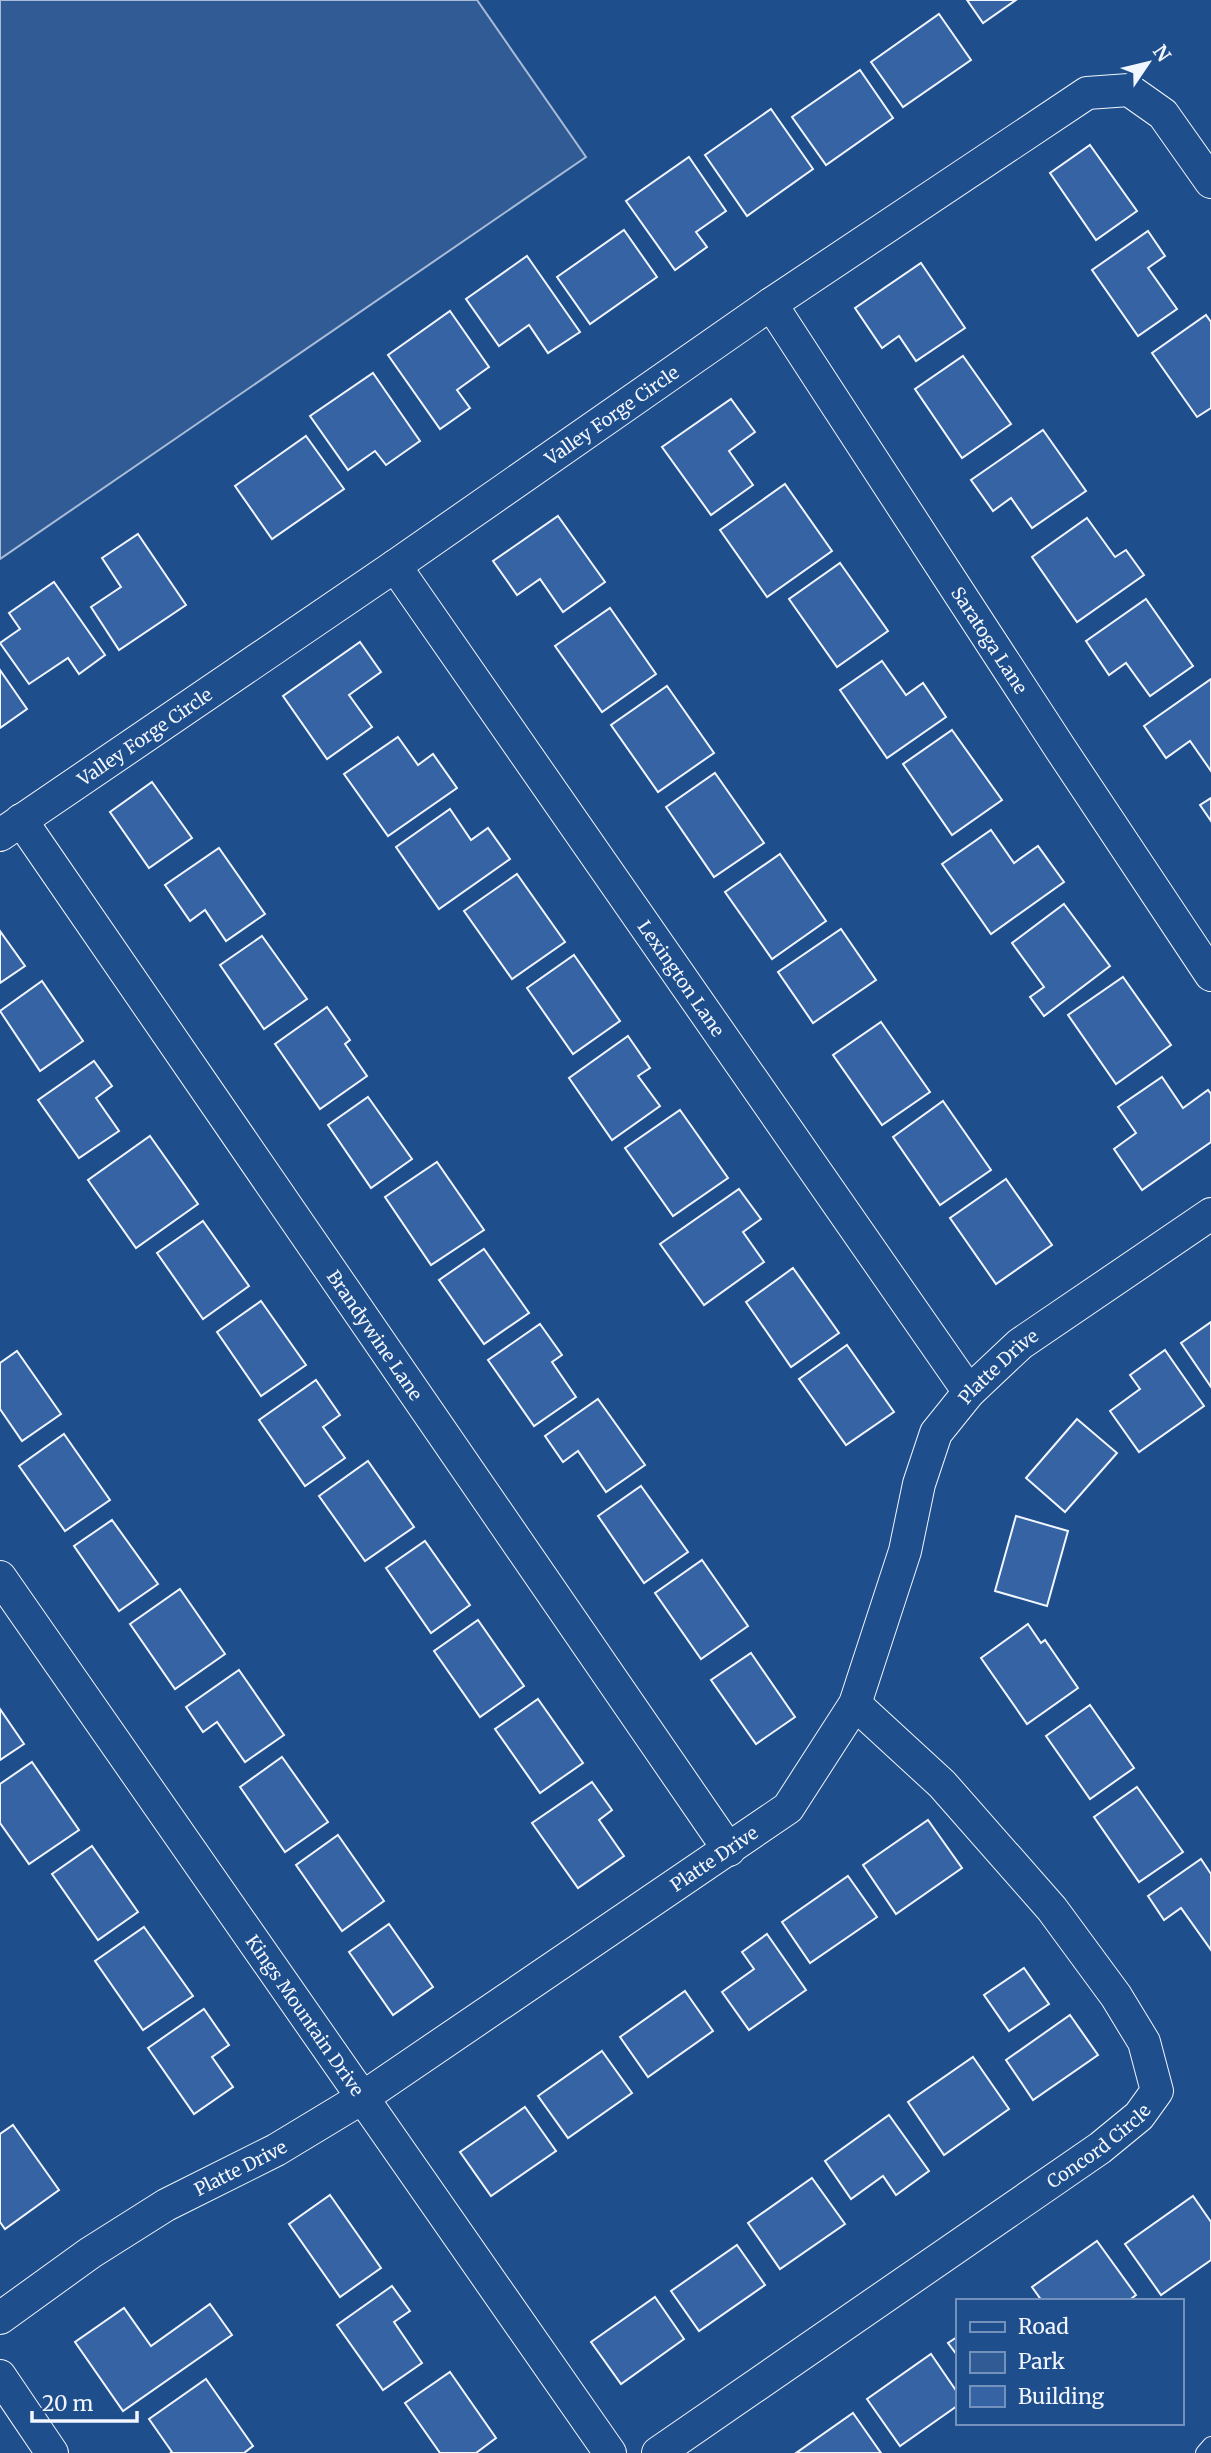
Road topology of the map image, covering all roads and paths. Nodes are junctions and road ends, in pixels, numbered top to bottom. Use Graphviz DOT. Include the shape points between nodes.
graph roads {
  1 [pos="1211,182"];
  2 [pos="771,304"];
  3 [pos="395,566"];
  4 [pos="11,827"];
  5 [pos="1211,975"];
  6 [pos="1211,1214"];
  7 [pos="969,1392"];
  8 [pos="0,1577"];
  9 [pos="855,1704"];
  10 [pos="729,1850"];
  11 [pos="362,2098"];
  12 [pos="0,2318"];
  13 [pos="0,2376"];
  14 [pos="1211,2445"];
  15 [pos="52,2453"];
  16 [pos="610,2453"];
  17 [pos="659,2453"];
  18 [pos="1204,2453"];
  1 -- 2 [label="street, Valley Forge Circle" via="1163,114 1129,90 1087,93"];
  2 -- 3 [label="street, Valley Forge Circle"];
  2 -- 5 [label="street, Saratoga Lane"];
  3 -- 4 [label="street, Valley Forge Circle"];
  3 -- 7 [label="street, Lexington Lane"];
  4 -- 10 [label="street, Brandywine Lane"];
  6 -- 7 [label="street, Platte Drive" via="1020,1344"];
  7 -- 9 [label="street, Platte Drive" via="936,1433 905,1551"];
  8 -- 11 [label="street, Kings Mountain Drive"];
  9 -- 10 [label="street, Platte Drive" via="788,1808"];
  9 -- 17 [label="street, Concord Circle" via="942,1784 1052,1909 1144,2042 1157,2091 1139,2116 1100,2148"];
  10 -- 11 [label="street, Platte Drive"];
  11 -- 12 [label="street, Platte Drive" via="276,2150 166,2205"];
  11 -- 16 [label="street, Kings Mountain Drive"];
  13 -- 15 [label="street"];
  14 -- 18 [label="lane"];
}
